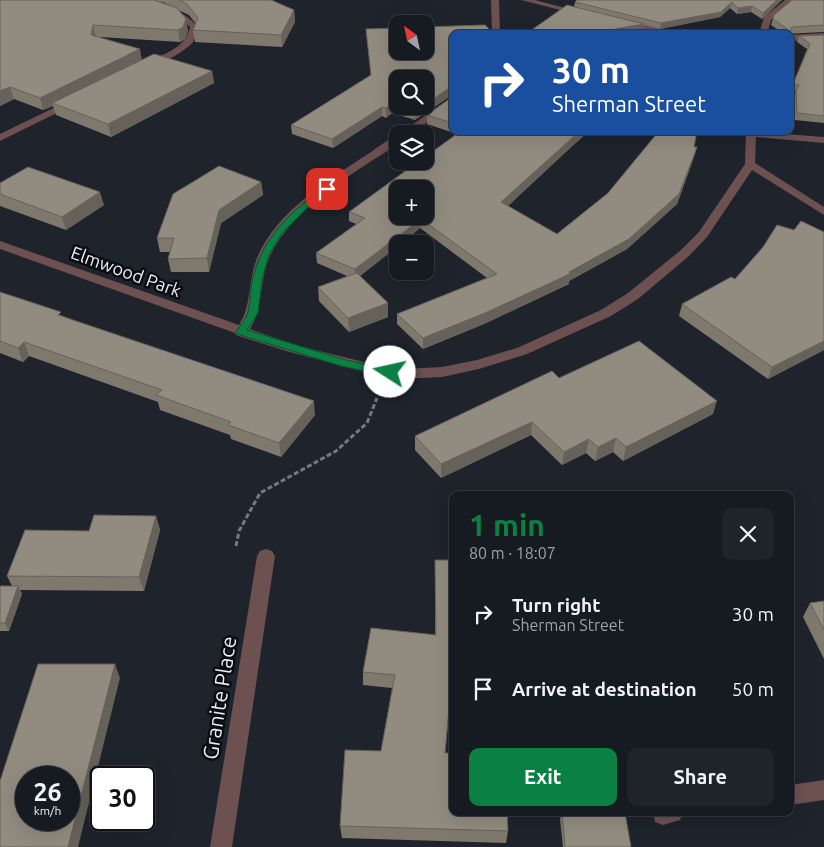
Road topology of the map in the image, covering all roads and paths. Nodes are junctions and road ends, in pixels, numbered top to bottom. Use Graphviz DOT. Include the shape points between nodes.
graph roads {
  1 [pos="139,0"];
  2 [pos="495,0"];
  3 [pos="525,0"];
  4 [pos="790,0"];
  5 [pos="585,14"];
  6 [pos="612,20"];
  7 [pos="496,30"];
  8 [pos="653,30"];
  9 [pos="764,30"];
  10 [pos="824,36"];
  11 [pos="794,38"];
  12 [pos="141,68"];
  13 [pos="79,99"];
  14 [pos="449,102"];
  15 [pos="417,125"];
  16 [pos="751,135"];
  17 [pos="778,135"];
  18 [pos="0,138"];
  19 [pos="824,140"];
  20 [pos="389,145"];
  21 [pos="750,164"];
  22 [pos="824,212"];
  23 [pos="0,244"];
  24 [pos="241,332"];
  25 [pos="378,395"];
  26 [pos="235,547"];
  27 [pos="266,556"];
  28 [pos="824,790"];
  29 [pos="794,794"];
  30 [pos="221,847"];
  1 -- 12 [label="street" via="183,16 193,24 194,31 186,44"];
  2 -- 7 [label="street"];
  3 -- 5 [label="street"];
  4 -- 9 [label="street" via="767,19"];
  6 -- 8 [label="street"];
  10 -- 11 [label="street"];
  13 -- 18 [label="street"];
  14 -- 15 [label="street"];
  16 -- 21 [label="street"];
  17 -- 19 [label="street"];
  20 -- 24 [label="street" via="303,207 279,231 264,255 253,313"];
  21 -- 22 [label="street"];
  21 -- 24 [label="street, Elmwood Park" via="703,234 685,254 633,296 562,334 501,358 460,369 401,374 344,363"];
  23 -- 24 [label="street, Elmwood Park"];
  25 -- 26 [label="path" via="367,424 336,451 260,493 239,531"];
  27 -- 30 [label="street, Granite Place"];
  28 -- 29 [label="street"];
}
